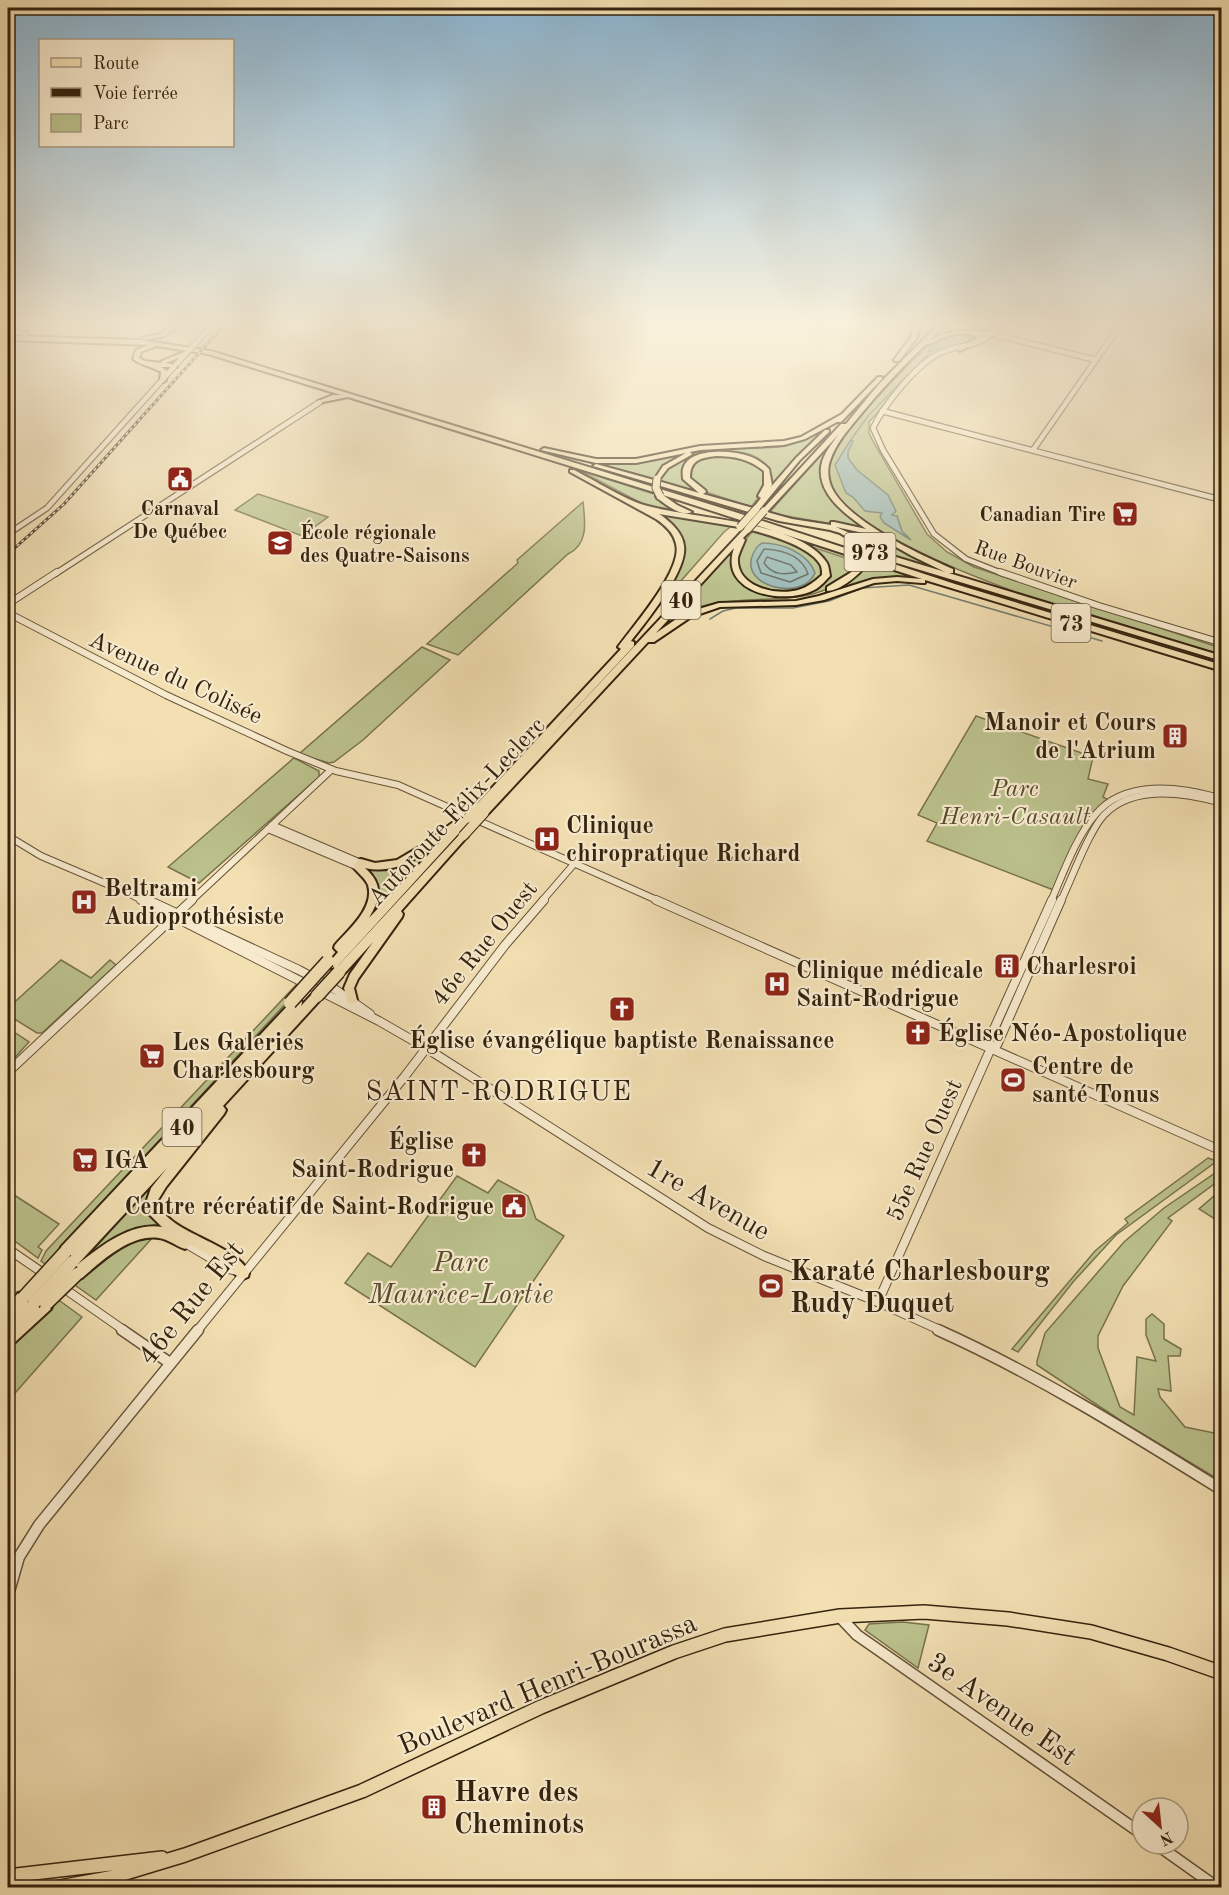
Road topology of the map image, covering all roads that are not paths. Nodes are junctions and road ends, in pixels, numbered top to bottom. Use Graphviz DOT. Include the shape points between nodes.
graph roads {
  1 [pos="134,412"];
  2 [pos="304,412"];
  3 [pos="407,412"];
  4 [pos="416,412"];
  5 [pos="846,412"];
  6 [pos="855,412"];
  7 [pos="858,412"];
  8 [pos="881,412"];
  9 [pos="888,412"];
  10 [pos="1059,412"];
  11 [pos="843,416"];
  12 [pos="722,447"];
  13 [pos="1033,450"];
  14 [pos="540,452"];
  15 [pos="596,466"];
  16 [pos="1221,500"];
  17 [pos="724,501"];
  18 [pos="642,507"];
  19 [pos="760,510"];
  20 [pos="774,516"];
  21 [pos="744,528"];
  22 [pos="8,534"];
  23 [pos="899,544"];
  24 [pos="874,561"];
  25 [pos="952,586"];
  26 [pos="994,590"];
  27 [pos="781,603"];
  28 [pos="8,604"];
  29 [pos="8,613"];
  30 [pos="1221,642"];
  31 [pos="1221,659"];
  32 [pos="1221,669"];
  33 [pos="615,672"];
  34 [pos="602,674"];
  35 [pos="331,770"];
  36 [pos="1221,800"];
  37 [pos="481,810"];
  38 [pos="270,827"];
  39 [pos="458,831"];
  40 [pos="8,836"];
  41 [pos="574,864"];
  42 [pos="359,865"];
  43 [pos="410,894"];
  44 [pos="176,915"];
  45 [pos="333,966"];
  46 [pos="352,1000"];
  47 [pos="298,1005"];
  48 [pos="379,1021"];
  49 [pos="426,1048"];
  50 [pos="991,1048"];
  51 [pos="8,1072"];
  52 [pos="236,1084"];
  53 [pos="1221,1151"];
  54 [pos="185,1243"];
  55 [pos="8,1248"];
  56 [pos="72,1262"];
  57 [pos="243,1273"];
  58 [pos="34,1302"];
  59 [pos="878,1302"];
  60 [pos="8,1315"];
  61 [pos="8,1333"];
  62 [pos="8,1339"];
  63 [pos="170,1363"];
  64 [pos="1221,1490"];
  65 [pos="8,1595"];
  66 [pos="840,1616"];
  67 [pos="1221,1673"];
  68 [pos="1130,1826"];
  69 [pos="185,1855"];
  70 [pos="1173,1856"];
  71 [pos="8,1875"];
  72 [pos="54,1887"];
  73 [pos="1218,1887"];
  1 -- 22 [label="street" via="47,508"];
  2 -- 28 [label="street"];
  3 -- 14 [label="highway, 973"];
  4 -- 14 [label="highway, 973"];
  5 -- 11 [label="highway, Autoroute Félix-Leclerc / 40"];
  6 -- 19 [label="highway, Autoroute Félix-Leclerc / 40"];
  7 -- 23 [label="highway" via="829,453 824,475 830,493 843,509"];
  8 -- 30 [label="street, Rue Bouvier" via="873,428 876,437 934,534 949,548 987,568"];
  9 -- 13 [label="street"];
  10 -- 13 [label="street"];
  11 -- 12 [label="highway" via="791,442"];
  11 -- 19 [label="highway, Autoroute Félix-Leclerc / 40" via="798,459"];
  12 -- 14 [label="highway" via="618,462"];
  12 -- 24 [label="highway, bridge" via="681,458 666,467 657,479 660,496 687,512 737,521"];
  13 -- 16 [label="street"];
  14 -- 15 [label="highway, 973"];
  14 -- 18 [label="highway"];
  14 -- 24 [label="highway, 973"];
  15 -- 17 [label="highway"];
  15 -- 26 [label="highway, 973"];
  17 -- 19 [label="highway" via="690,483 685,474 691,462 730,453 759,462 769,479 755,506"];
  17 -- 20 [label="highway"];
  18 -- 21 [label="highway" via="735,523 795,543 820,557 826,567 825,576 816,586 794,594 769,593 746,584 737,574 734,560"];
  18 -- 34 [label="highway" via="671,527 681,554 641,623"];
  19 -- 21 [label="highway, Autoroute Félix-Leclerc / 40, bridge"];
  20 -- 23 [label="highway" via="850,526"];
  20 -- 27 [label="highway, bridge" via="833,528 859,543 864,554 864,564 853,575 825,591"];
  21 -- 33 [label="highway, Autoroute Félix-Leclerc / 40"];
  21 -- 34 [label="highway, Autoroute Félix-Leclerc / 40"];
  23 -- 26 [label="highway"];
  24 -- 25 [label="highway, 73"];
  25 -- 27 [label="highway" via="884,580 811,600"];
  25 -- 32 [label="highway, 73"];
  26 -- 31 [label="highway, 73"];
  27 -- 33 [label="highway" via="732,604 698,611 661,633"];
  29 -- 35 [label="street, Avenue du Colisée" via="117,672"];
  33 -- 37 [label="highway, Autoroute Félix-Leclerc / 40"];
  34 -- 37 [label="highway, Autoroute Félix-Leclerc / 40"];
  35 -- 38 [label="street"];
  35 -- 41 [label="street, Avenue du Colisée" via="398,785"];
  36 -- 50 [label="street, 55e Rue Ouest" via="1185,790 1141,790 1110,801 1092,817 989,1040"];
  37 -- 39 [label="highway, Autoroute Félix-Leclerc / 40, bridge"];
  37 -- 39 [label="highway, Autoroute Félix-Leclerc / 40, bridge"];
  38 -- 42 [label="street"];
  38 -- 44 [label="street"];
  39 -- 42 [label="highway" via="404,861 383,867"];
  39 -- 43 [label="highway, Autoroute Félix-Leclerc / 40"];
  39 -- 45 [label="highway, Autoroute Félix-Leclerc / 40"];
  40 -- 44 [label="street, 1re Avenue" via="41,856"];
  41 -- 49 [label="street, 46e Rue Ouest"];
  41 -- 50 [label="street, Avenue du Colisée"];
  42 -- 45 [label="highway" via="372,883 374,900"];
  43 -- 45 [label="highway, Autoroute Félix-Leclerc / 40"];
  43 -- 46 [label="highway" via="354,977 349,988"];
  44 -- 46 [label="street, 1re Avenue" via="289,964"];
  44 -- 48 [label="street, 1re Avenue"];
  44 -- 51 [label="street"];
  45 -- 47 [label="highway, Autoroute Félix-Leclerc / 40"];
  46 -- 48 [label="street, 1re Avenue"];
  47 -- 52 [label="highway, Autoroute Félix-Leclerc / 40"];
  47 -- 56 [label="highway, Autoroute Félix-Leclerc / 40" via="185,1123"];
  48 -- 49 [label="street, 1re Avenue"];
  49 -- 57 [label="street, 46e Rue Est"];
  49 -- 59 [label="street, 1re Avenue" via="708,1228 764,1256"];
  50 -- 53 [label="street, Avenue du Colisée"];
  50 -- 59 [label="street, 55e Rue Ouest"];
  52 -- 56 [label="highway, Autoroute Félix-Leclerc / 40"];
  52 -- 57 [label="highway" via="207,1129 155,1193 152,1203 167,1224 232,1261"];
  54 -- 56 [label="highway" via="158,1232 144,1233"];
  54 -- 57 [label="street"];
  55 -- 63 [label="street"];
  56 -- 58 [label="highway, bridge"];
  56 -- 58 [label="highway, Autoroute Félix-Leclerc / 40, bridge"];
  57 -- 63 [label="street, 46e Rue Est"];
  58 -- 60 [label="highway, Autoroute Félix-Leclerc / 40"];
  58 -- 61 [label="highway, Autoroute Félix-Leclerc / 40"];
  58 -- 62 [label="highway"];
  59 -- 64 [label="street, 1re Avenue" via="1029,1372"];
  63 -- 65 [label="street, 46e Rue Est" via="36,1530 19,1557"];
  66 -- 67 [label="main road, Boulevard Henri-Bourassa" via="924,1612 1008,1619 1091,1632"];
  66 -- 68 [label="street, 3e Avenue Est" via="857,1635"];
  66 -- 69 [label="main road, Boulevard Henri-Bourassa" via="725,1635 674,1652 512,1719 362,1791"];
  69 -- 71 [label="main road, Boulevard Henri-Bourassa"];
  69 -- 72 [label="main road, Boulevard Henri-Bourassa" via="109,1878"];
  70 -- 73 [label="street"];
}
